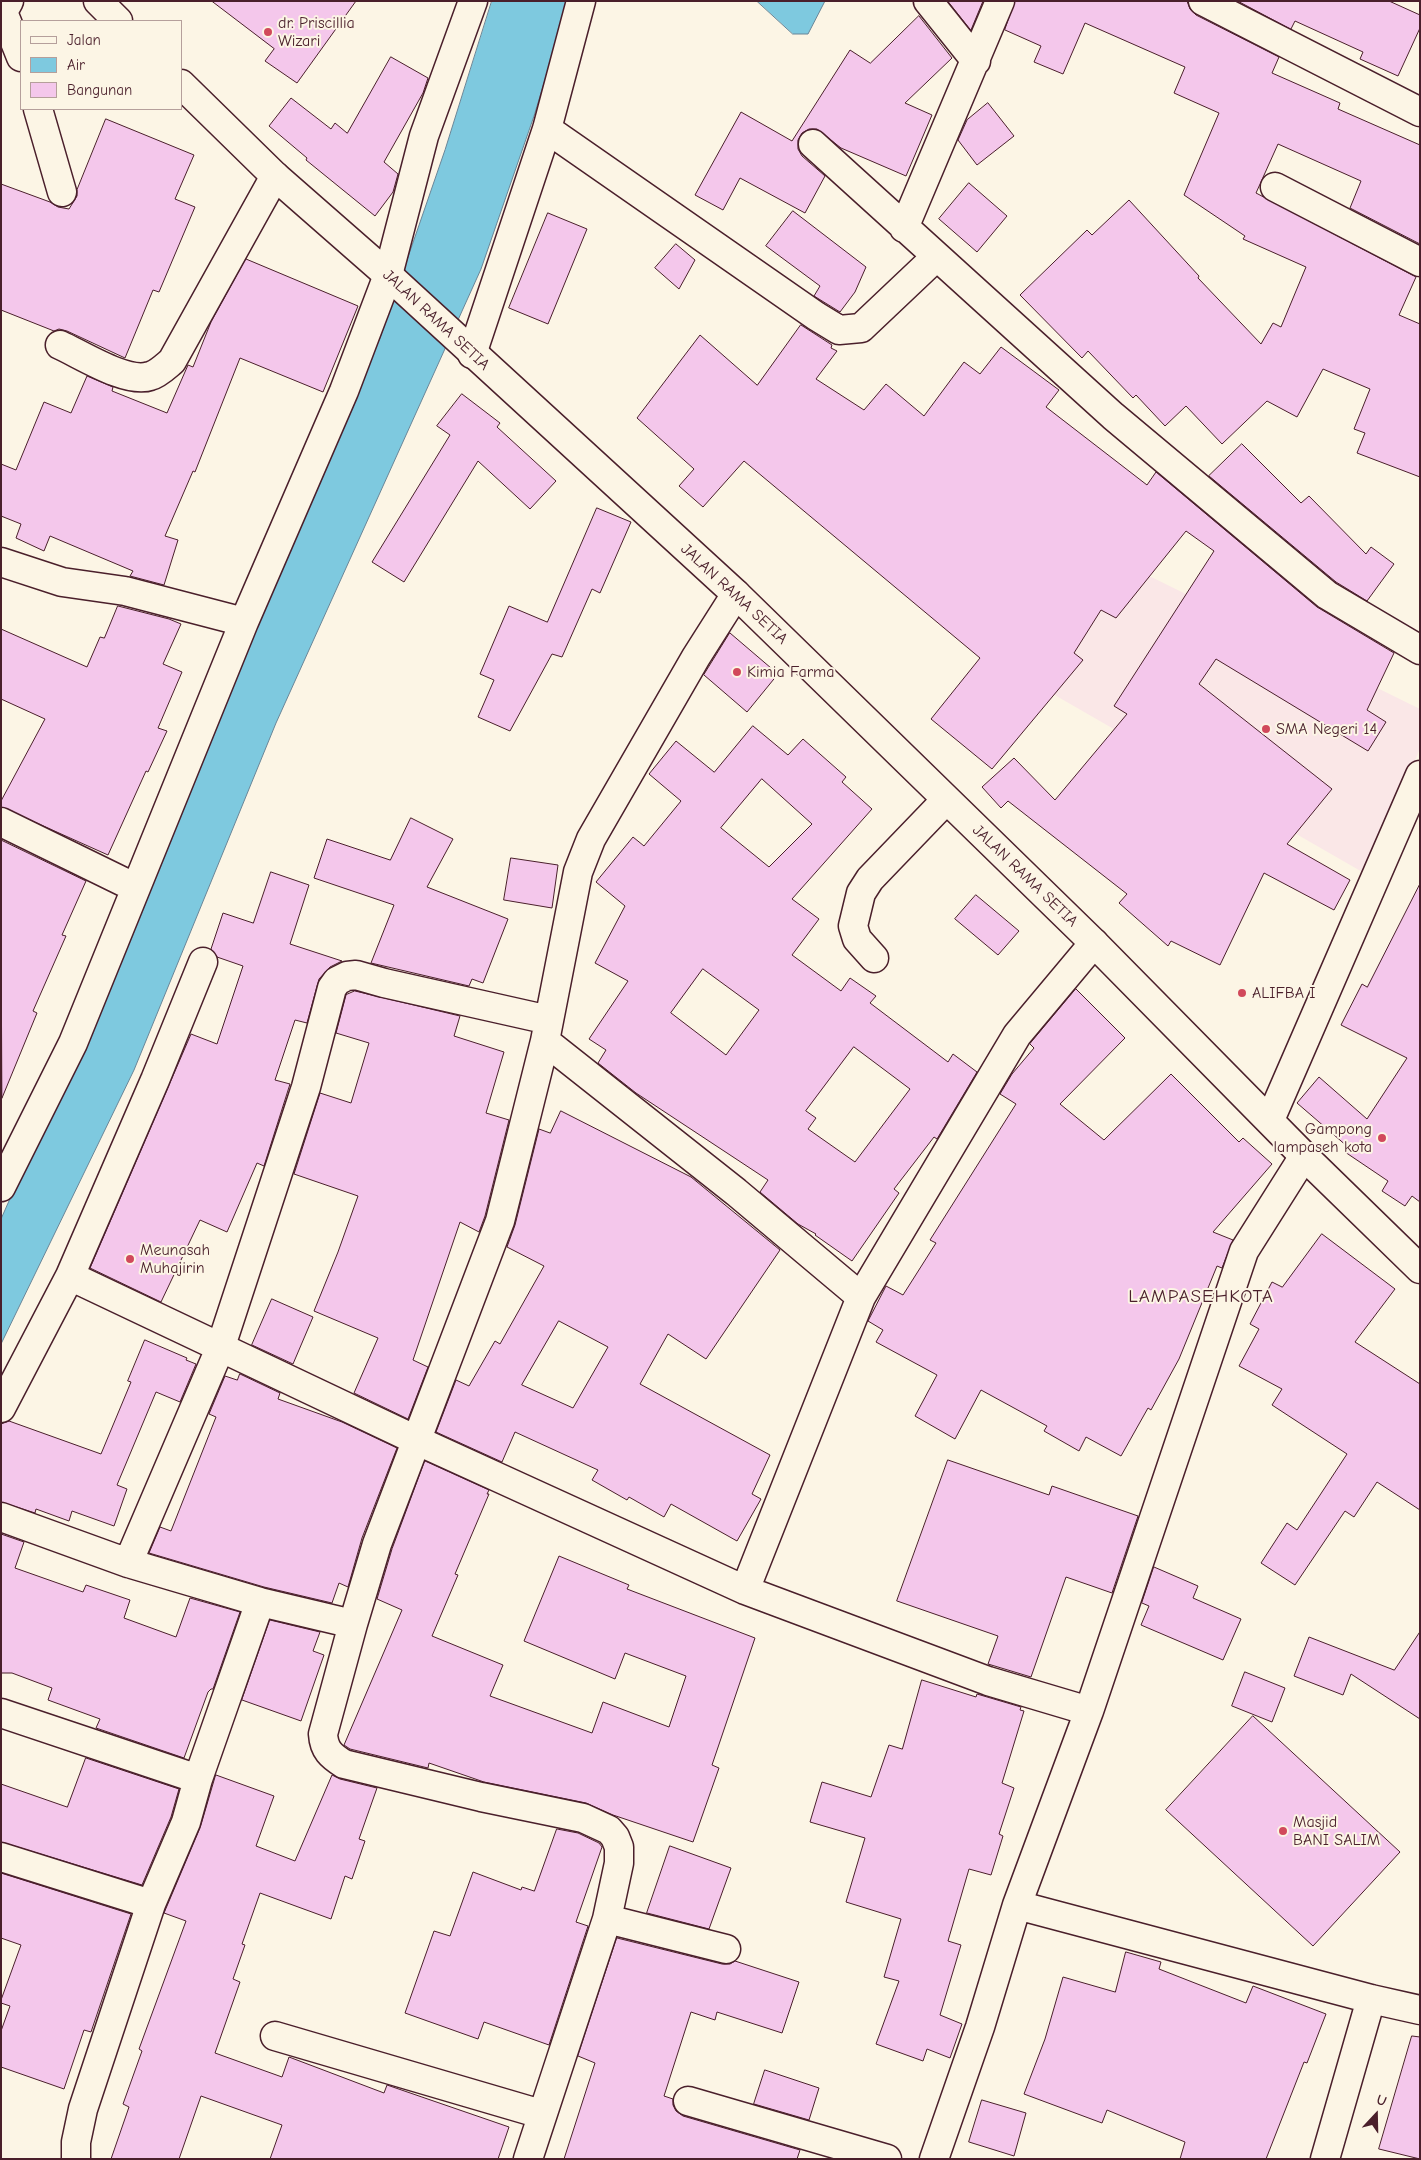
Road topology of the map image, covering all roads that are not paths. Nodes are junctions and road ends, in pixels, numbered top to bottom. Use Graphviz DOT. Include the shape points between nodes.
graph roads {
  1 [pos="9,1"];
  2 [pos="98,1"];
  3 [pos="473,1"];
  4 [pos="581,1"];
  5 [pos="928,1"];
  6 [pos="1000,1"];
  7 [pos="1203,1"];
  8 [pos="117,20"];
  9 [pos="20,54"];
  10 [pos="976,61"];
  11 [pos="182,85"];
  12 [pos="38,110"];
  13 [pos="1420,112"];
  14 [pos="547,129"];
  15 [pos="813,144"];
  16 [pos="275,176"];
  17 [pos="1274,187"];
  18 [pos="62,192"];
  19 [pos="904,228"];
  20 [pos="936,257"];
  21 [pos="1420,262"];
  22 [pos="389,276"];
  23 [pos="60,345"];
  24 [pos="468,350"];
  25 [pos="1,562"];
  26 [pos="736,594"];
  27 [pos="244,622"];
  28 [pos="1420,650"];
  29 [pos="1420,775"];
  30 [pos="946,800"];
  31 [pos="1,822"];
  32 [pos="136,888"];
  33 [pos="1094,943"];
  34 [pos="874,958"];
  35 [pos="203,962"];
  36 [pos="547,1030"];
  37 [pos="1270,1120"];
  38 [pos="1304,1156"];
  39 [pos="1,1187"];
  40 [pos="1420,1268"];
  41 [pos="70,1276"];
  42 [pos="861,1297"];
  43 [pos="221,1346"];
  44 [pos="1,1408"];
  45 [pos="416,1440"];
  46 [pos="1,1518"];
  47 [pos="128,1563"];
  48 [pos="745,1590"];
  49 [pos="260,1602"];
  50 [pos="352,1624"];
  51 [pos="1089,1711"];
  52 [pos="1,1713"];
  53 [pos="198,1779"];
  54 [pos="1,1857"];
  55 [pos="151,1904"];
  56 [pos="1017,1906"];
  57 [pos="607,1919"];
  58 [pos="726,1949"];
  59 [pos="1371,1999"];
  60 [pos="1420,2010"];
  61 [pos="274,2036"];
  62 [pos="688,2101"];
  63 [pos="541,2114"];
  64 [pos="76,2159"];
  65 [pos="528,2159"];
  66 [pos="887,2159"];
  67 [pos="934,2159"];
  68 [pos="1325,2159"];
  1 -- 9 [label="street" via="3,12"];
  2 -- 8 [label="street"];
  3 -- 22 [label="street" via="424,136"];
  4 -- 14 [label="street"];
  5 -- 10 [label="street"];
  6 -- 10 [label="street"];
  7 -- 13 [label="street"];
  10 -- 19 [label="street"];
  11 -- 16 [label="street, JALAN RAMA SETIA"];
  12 -- 18 [label="street"];
  14 -- 20 [label="street" via="839,330 861,328"];
  14 -- 24 [label="street"];
  15 -- 19 [label="street"];
  16 -- 22 [label="street, JALAN RAMA SETIA"];
  16 -- 23 [label="street" via="172,361 152,376 138,379"];
  17 -- 21 [label="street"];
  19 -- 20 [label="street"];
  20 -- 28 [label="street" via="1113,416 1326,595"];
  22 -- 24 [label="street, JALAN RAMA SETIA"];
  22 -- 27 [label="street" via="344,391"];
  24 -- 26 [label="street, JALAN RAMA SETIA"];
  25 -- 27 [label="street" via="62,582 125,591"];
  26 -- 30 [label="street, JALAN RAMA SETIA"];
  26 -- 36 [label="street" via="590,839 578,872"];
  27 -- 32 [label="street"];
  29 -- 37 [label="street"];
  30 -- 33 [label="street, JALAN RAMA SETIA"];
  30 -- 34 [label="street" via="861,892 853,926 857,939"];
  31 -- 32 [label="street"];
  32 -- 39 [label="street" via="73,1043"];
  33 -- 37 [label="street, JALAN RAMA SETIA"];
  33 -- 42 [label="street" via="1017,1035"];
  35 -- 41 [label="street"];
  36 -- 42 [label="street"];
  36 -- 43 [label="street" via="356,975 337,981 332,988 306,1086"];
  36 -- 45 [label="street" via="500,1220"];
  37 -- 38 [label="street, JALAN RAMA SETIA"];
  38 -- 40 [label="street, JALAN RAMA SETIA"];
  38 -- 51 [label="street" via="1244,1251"];
  41 -- 43 [label="street"];
  41 -- 44 [label="street"];
  42 -- 48 [label="street"];
  43 -- 45 [label="street"];
  43 -- 47 [label="street"];
  45 -- 48 [label="street"];
  45 -- 50 [label="street" via="377,1544"];
  46 -- 47 [label="street"];
  47 -- 49 [label="street"];
  48 -- 51 [label="street" via="988,1681"];
  49 -- 50 [label="street"];
  49 -- 53 [label="street"];
  50 -- 57 [label="street" via="323,1734 324,1745 331,1756 361,1769 583,1818 609,1830 619,1847 619,1863"];
  51 -- 56 [label="street"];
  52 -- 53 [label="street"];
  53 -- 55 [label="street" via="186,1822"];
  54 -- 55 [label="street"];
  55 -- 64 [label="street" via="81,2115"];
  56 -- 59 [label="street"];
  56 -- 67 [label="street" via="980,2027"];
  57 -- 58 [label="street"];
  57 -- 63 [label="street"];
  59 -- 60 [label="street"];
  59 -- 68 [label="street"];
  61 -- 63 [label="street"];
  62 -- 66 [label="street"];
  63 -- 65 [label="street"];
}
